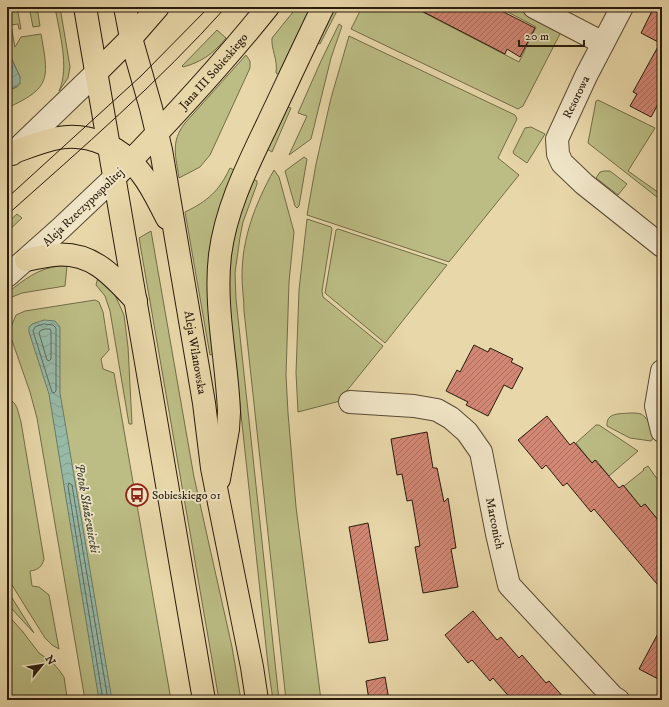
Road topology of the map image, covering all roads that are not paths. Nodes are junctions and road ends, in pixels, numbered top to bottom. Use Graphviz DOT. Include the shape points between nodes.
graph roads {
  1 [pos="84,7"];
  2 [pos="125,7"];
  3 [pos="158,7"];
  4 [pos="268,7"];
  5 [pos="323,7"];
  6 [pos="534,7"];
  7 [pos="622,7"];
  8 [pos="131,38"];
  9 [pos="603,43"];
  10 [pos="96,73"];
  11 [pos="158,135"];
  12 [pos="109,147"];
  13 [pos="10,155"];
  14 [pos="130,162"];
  15 [pos="114,178"];
  16 [pos="175,234"];
  17 [pos="662,246"];
  18 [pos="26,260"];
  19 [pos="7,276"];
  20 [pos="136,300"];
  21 [pos="662,371"];
  22 [pos="350,402"];
  23 [pos="662,431"];
  24 [pos="216,492"];
  25 [pos="204,700"];
  26 [pos="257,700"];
  27 [pos="618,700"];
  1 -- 10 [label="main road"];
  2 -- 8 [label="main road, Aleja Wilanowska"];
  3 -- 8 [label="main road"];
  4 -- 11 [label="main road, Jana III Sobieskiego"];
  5 -- 24 [label="main road" via="241,180 225,229 220,256 219,304 229,412"];
  6 -- 9 [label="street"];
  7 -- 9 [label="street, Resorowa"];
  8 -- 10 [label="main road"];
  8 -- 11 [label="main road, Aleja Wilanowska"];
  9 -- 17 [label="street, Resorowa" via="557,139 558,154 562,163 584,184"];
  10 -- 12 [label="main road"];
  10 -- 13 [label="street"];
  11 -- 14 [label="main road, Aleja Rzeczypospolitej"];
  11 -- 16 [label="main road, Aleja Wilanowska"];
  12 -- 13 [label="main road" via="91,139 69,137 47,140"];
  12 -- 14 [label="main road"];
  12 -- 15 [label="main road"];
  14 -- 15 [label="main road, Aleja Rzeczypospolitej"];
  14 -- 16 [label="main road" via="146,180"];
  15 -- 18 [label="street, Aleja Rzeczypospolitej"];
  15 -- 20 [label="main road"];
  16 -- 24 [label="main road, Aleja Wilanowska" via="204,403 208,448"];
  18 -- 19 [label="street, Aleja Rzeczypospolitej"];
  18 -- 20 [label="main road" via="53,255 88,260 113,276"];
  20 -- 25 [label="main road"];
  21 -- 23 [label="street" via="656,406"];
  22 -- 27 [label="street, Marconich" via="437,410 451,418 466,432 480,448 473,457 497,534 509,585"];
  24 -- 26 [label="main road, Aleja Wilanowska"];
}
